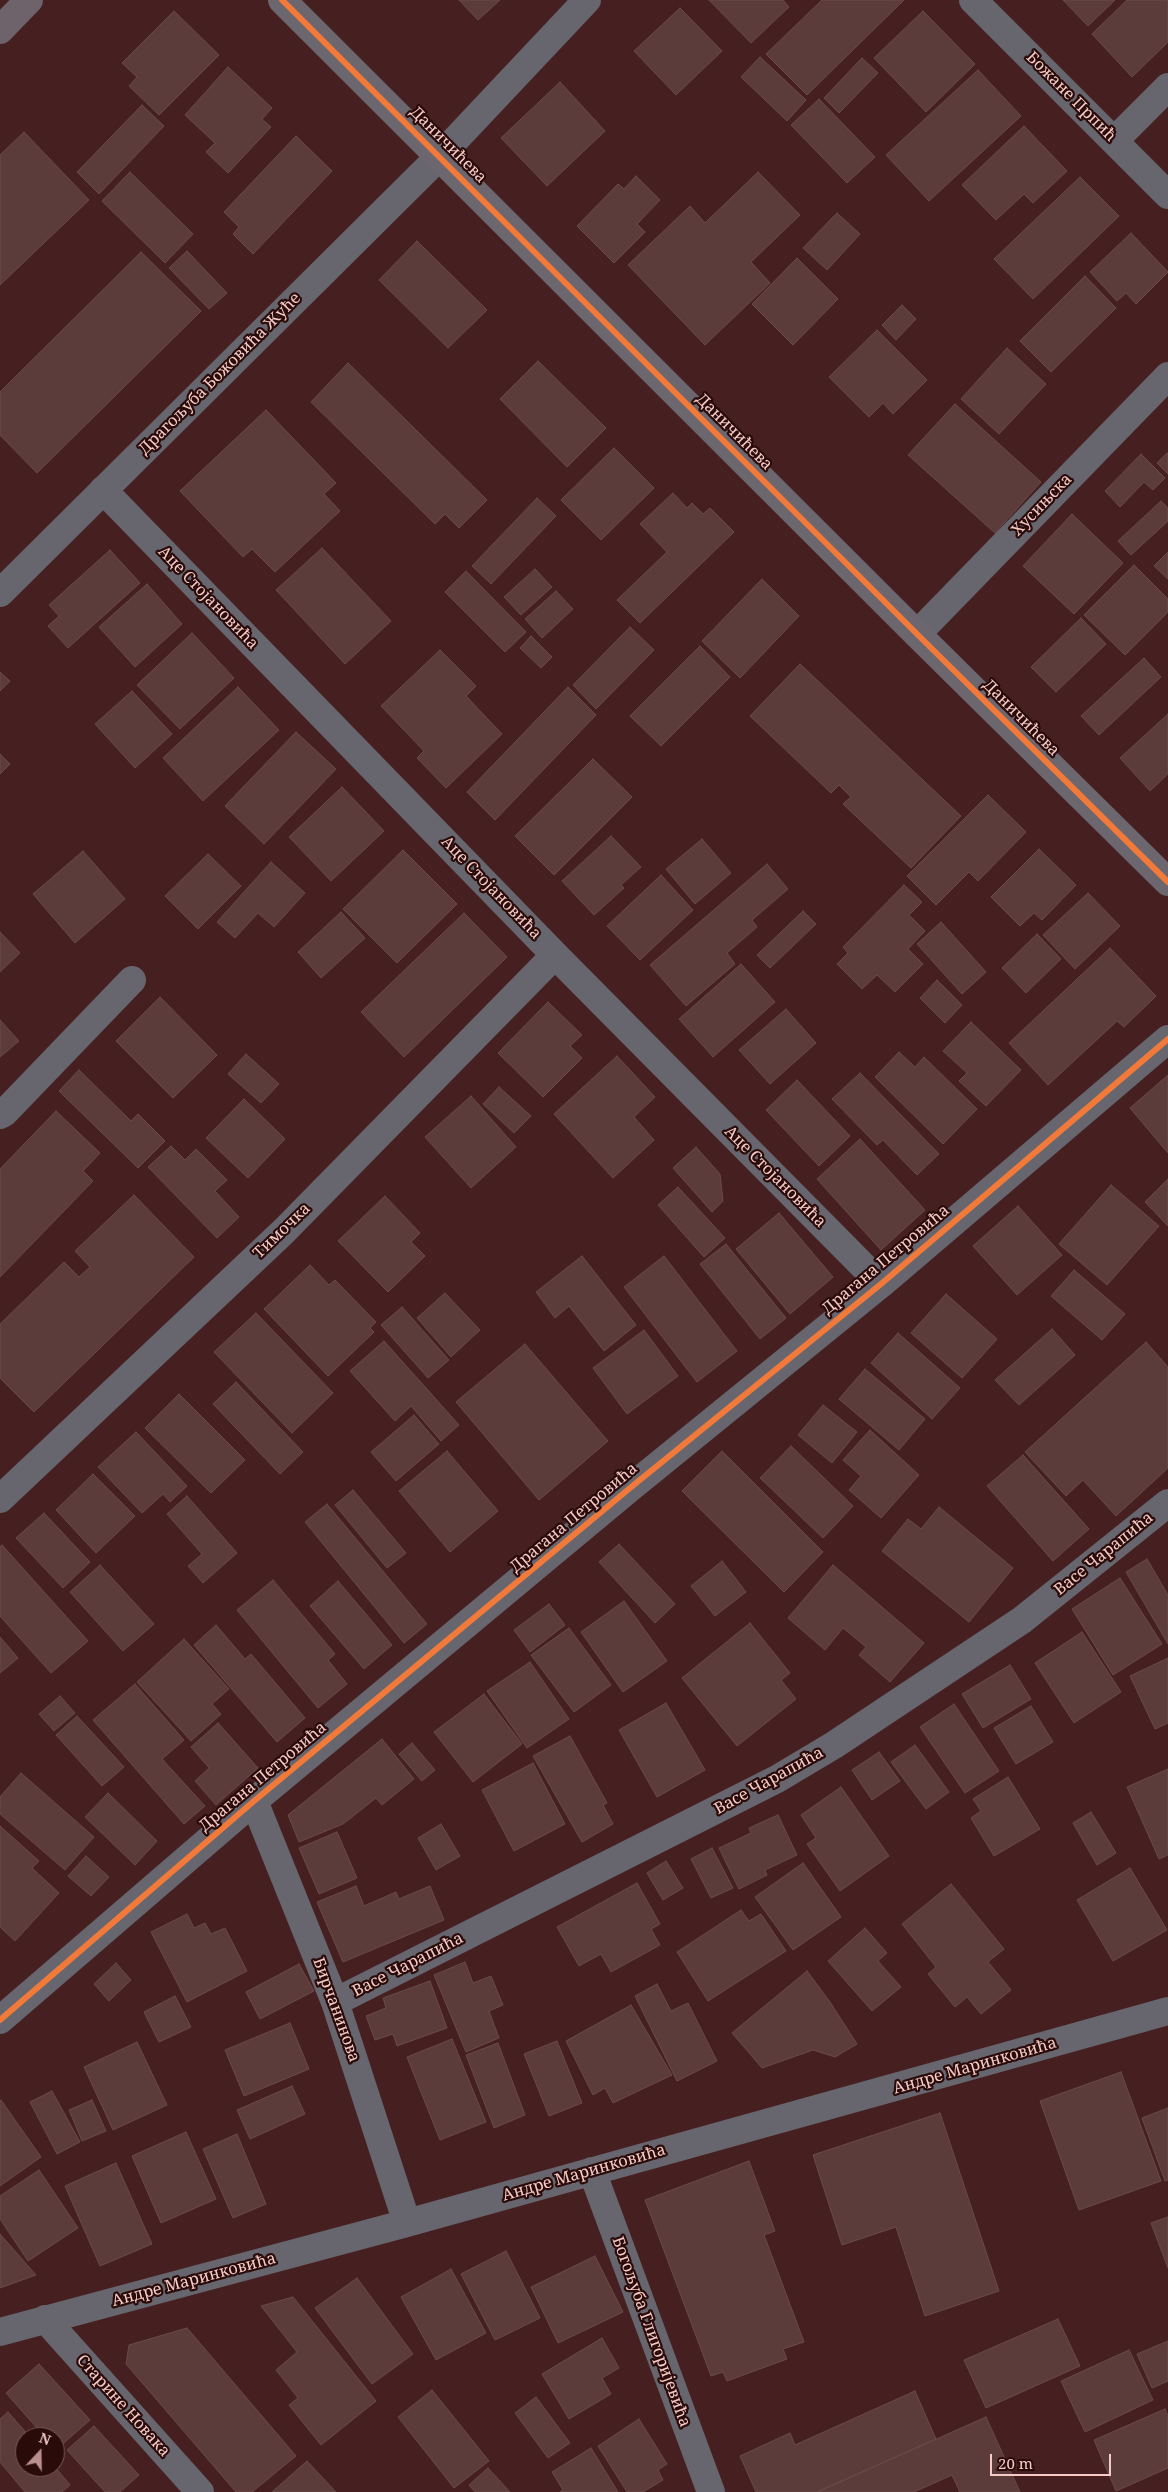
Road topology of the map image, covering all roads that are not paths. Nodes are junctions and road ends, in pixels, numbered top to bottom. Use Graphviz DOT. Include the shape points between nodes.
graph roads {
  1 [pos="29,0"];
  2 [pos="282,0"];
  3 [pos="587,0"];
  4 [pos="972,0"];
  5 [pos="0,30"];
  6 [pos="1168,87"];
  7 [pos="1115,140"];
  8 [pos="440,156"];
  9 [pos="1168,195"];
  10 [pos="1168,376"];
  11 [pos="103,490"];
  12 [pos="0,593"];
  13 [pos="917,634"];
  14 [pos="1168,882"];
  15 [pos="555,955"];
  16 [pos="132,980"];
  17 [pos="1168,1039"];
  18 [pos="0,1114"];
  19 [pos="881,1284"];
  20 [pos="0,1498"];
  21 [pos="1168,1503"];
  22 [pos="254,1801"];
  23 [pos="335,2002"];
  24 [pos="1168,2012"];
  25 [pos="0,2020"];
  26 [pos="592,2171"];
  27 [pos="407,2223"];
  28 [pos="45,2319"];
  29 [pos="0,2332"];
  30 [pos="707,2490"];
  31 [pos="200,2492"];
  1 -- 5 [label="main road"];
  2 -- 8 [label="street, Даничићева"];
  3 -- 8 [label="street, Драгољуба Божовића Жуће"];
  4 -- 7 [label="street, Божане Прпић"];
  6 -- 7 [label="street"];
  7 -- 9 [label="street, Божане Прпић"];
  8 -- 11 [label="street, Драгољуба Божовића Жуће"];
  8 -- 13 [label="street, Даничићева"];
  10 -- 13 [label="street, Хусињска"];
  11 -- 12 [label="street, Драгољуба Божовића Жуће"];
  11 -- 15 [label="street, Аце Стојановића"];
  13 -- 14 [label="street, Даничићева"];
  15 -- 19 [label="street, Аце Стојановића"];
  15 -- 20 [label="street, Тимочка" via="284,1231"];
  16 -- 18 [label="street"];
  17 -- 19 [label="street, Драгана Петровића"];
  19 -- 22 [label="street, Драгана Петровића"];
  21 -- 23 [label="street, Васе Чарапића" via="1022,1620 834,1745 777,1779"];
  22 -- 23 [label="street, Бирчанинова"];
  22 -- 25 [label="street, Драгана Петровића"];
  23 -- 27 [label="street, Бирчанинова"];
  24 -- 26 [label="street, Андре Маринковића"];
  26 -- 27 [label="street, Андре Маринковића"];
  26 -- 30 [label="street, Богољуба Глигоријевића"];
  27 -- 28 [label="street, Андре Маринковића"];
  28 -- 29 [label="street, Андре Маринковића"];
  28 -- 31 [label="street, Старине Новака"];
}
